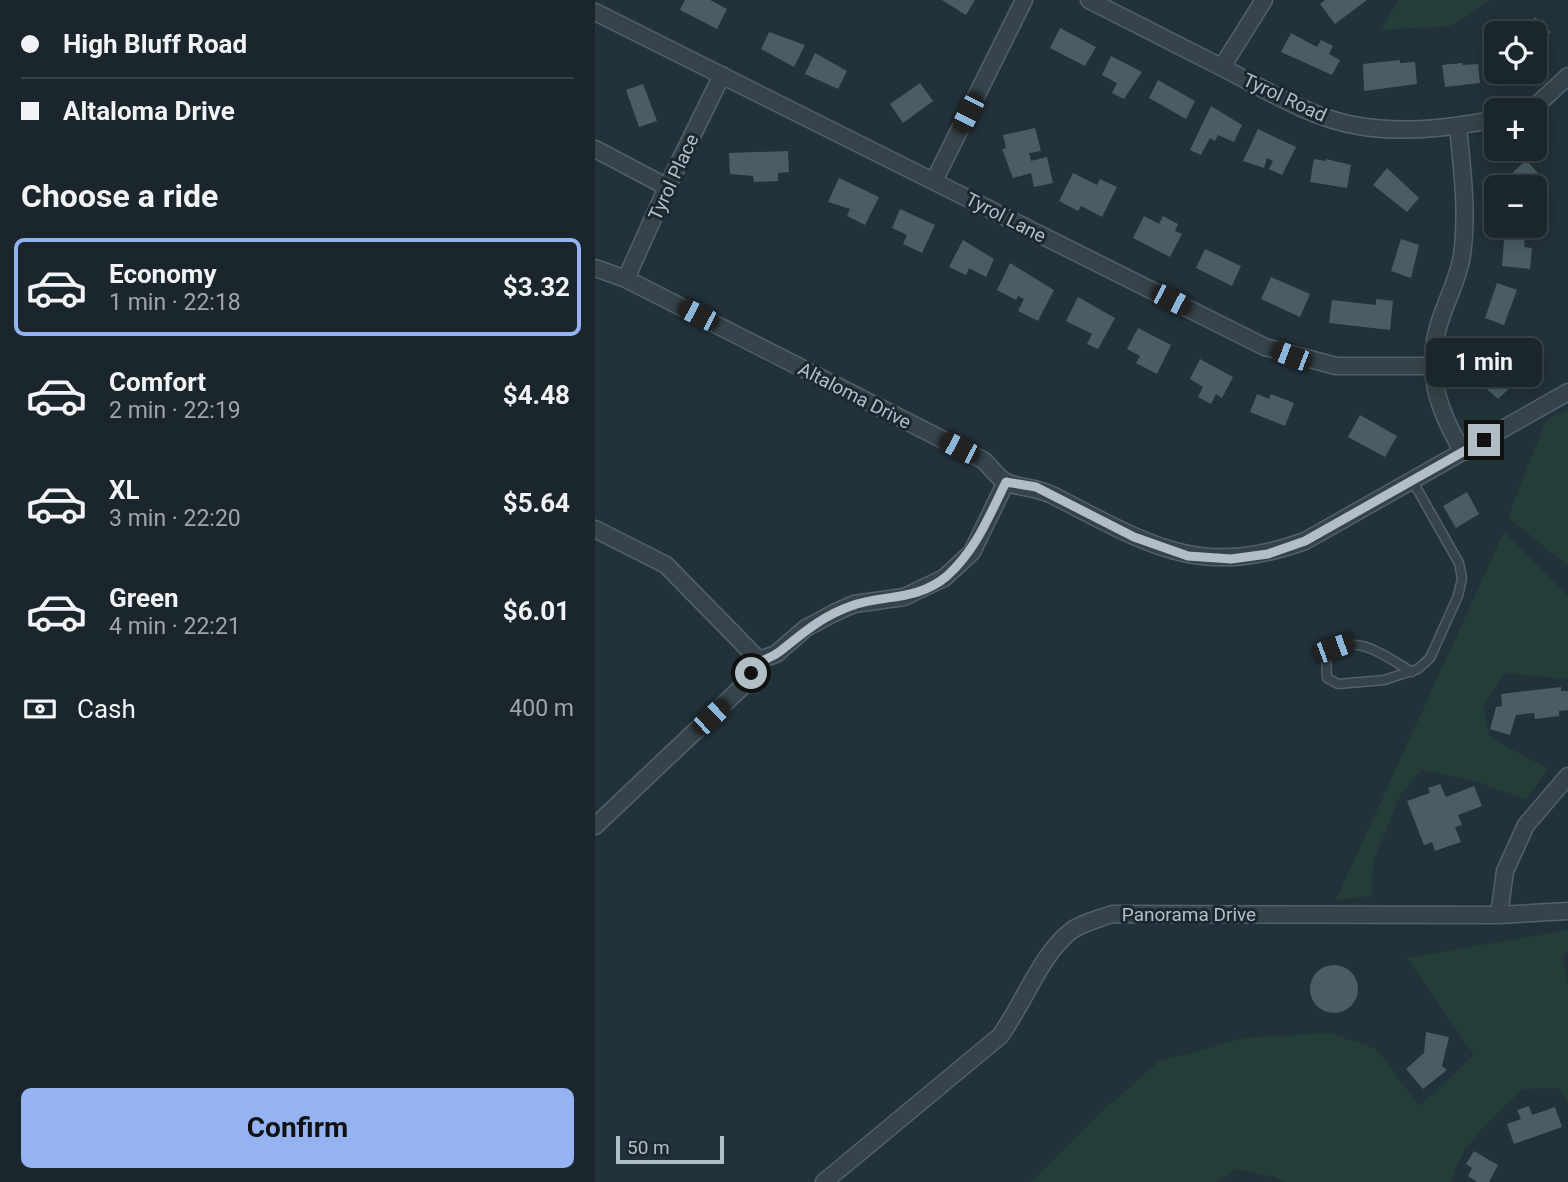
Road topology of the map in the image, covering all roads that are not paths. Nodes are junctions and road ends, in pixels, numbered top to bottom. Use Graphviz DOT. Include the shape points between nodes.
graph roads {
  1 [pos="1024,0"];
  2 [pos="1089,0"];
  3 [pos="1264,0"];
  4 [pos="595,12"];
  5 [pos="1222,67"];
  6 [pos="722,75"];
  7 [pos="1568,76"];
  8 [pos="1544,98"];
  9 [pos="1484,121"];
  10 [pos="1458,126"];
  11 [pos="595,149"];
  12 [pos="934,181"];
  13 [pos="667,187"];
  14 [pos="595,268"];
  15 [pos="626,279"];
  16 [pos="1431,366"];
  17 [pos="1568,392"];
  18 [pos="1463,452"];
  19 [pos="1412,480"];
  20 [pos="1006,482"];
  21 [pos="595,528"];
  22 [pos="759,660"];
  23 [pos="1412,672"];
  24 [pos="1568,776"];
  25 [pos="595,826"];
  26 [pos="1568,911"];
  27 [pos="1499,915"];
  28 [pos="824,1182"];
  1 -- 12 [label="street"];
  2 -- 5 [label="street, Tyrol Road"];
  3 -- 5 [label="street"];
  4 -- 6 [label="street, Tyrol Lane"];
  5 -- 10 [label="street, Tyrol Road" via="1308,110 1357,126 1405,130"];
  6 -- 12 [label="street, Tyrol Lane"];
  6 -- 13 [label="street, Tyrol Place"];
  7 -- 8 [label="street"];
  9 -- 10 [label="street, Tyrol Road"];
  10 -- 16 [label="street" via="1465,215 1462,256 1436,332"];
  11 -- 13 [label="street"];
  12 -- 16 [label="street, Tyrol Lane" via="1242,336 1291,356 1336,366"];
  13 -- 15 [label="street, Tyrol Place"];
  14 -- 15 [label="street, Altaloma Drive"];
  15 -- 20 [label="street, Altaloma Drive" via="983,460"];
  16 -- 18 [label="street" via="1437,400"];
  17 -- 18 [label="street"];
  18 -- 19 [label="street"];
  19 -- 20 [label="street" via="1305,541 1268,554 1231,559 1188,556 1134,537 1036,487"];
  19 -- 23 [label="lane" via="1459,563 1462,578 1430,658"];
  20 -- 22 [label="street" via="972,552 944,578 904,597 854,604 834,612 776,654"];
  21 -- 22 [label="street" via="666,565"];
  22 -- 25 [label="street" via="743,686"];
  23 -- 23 [label="lane" via="1338,684 1327,678 1326,655 1349,643 1362,644"];
  24 -- 27 [label="street" via="1526,825 1505,871"];
  26 -- 27 [label="street, Panorama Drive"];
  27 -- 28 [label="street, Panorama Drive" via="1112,914 1072,929 1046,956 1021,1007 1000,1036"];
}
